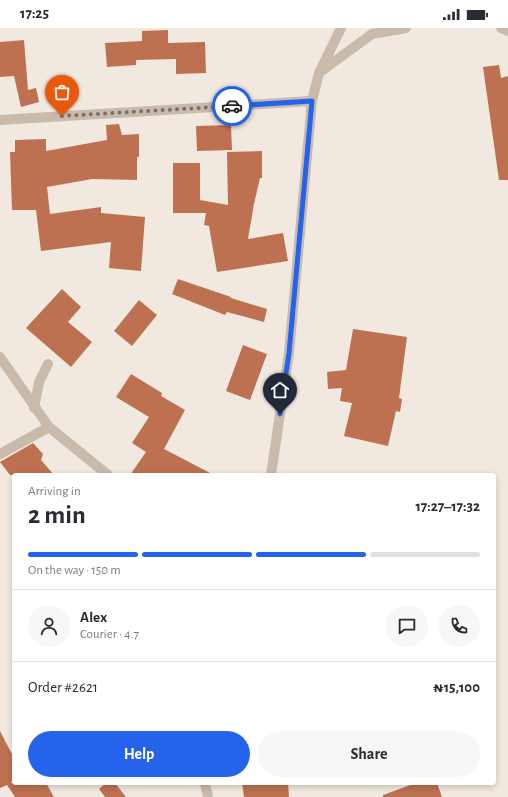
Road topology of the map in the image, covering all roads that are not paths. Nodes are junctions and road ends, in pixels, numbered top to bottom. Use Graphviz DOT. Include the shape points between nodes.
graph roads {
  1 [pos="341,28"];
  2 [pos="406,28"];
  3 [pos="501,28"];
  4 [pos="508,31"];
  5 [pos="319,73"];
  6 [pos="312,101"];
  7 [pos="0,120"];
  8 [pos="0,356"];
  9 [pos="48,364"];
  10 [pos="34,408"];
  11 [pos="49,427"];
  12 [pos="0,454"];
  13 [pos="106,473"];
  14 [pos="271,473"];
  15 [pos="205,785"];
  16 [pos="208,797"];
  1 -- 5 [label="street"];
  2 -- 5 [label="street" via="372,34"];
  3 -- 4 [label="street"];
  5 -- 6 [label="street"];
  6 -- 7 [label="street"];
  6 -- 14 [label="street" via="289,353"];
  8 -- 10 [label="street"];
  9 -- 10 [label="street" via="39,382"];
  10 -- 11 [label="street"];
  11 -- 12 [label="street"];
  11 -- 13 [label="street"];
  15 -- 16 [label="street"];
}
